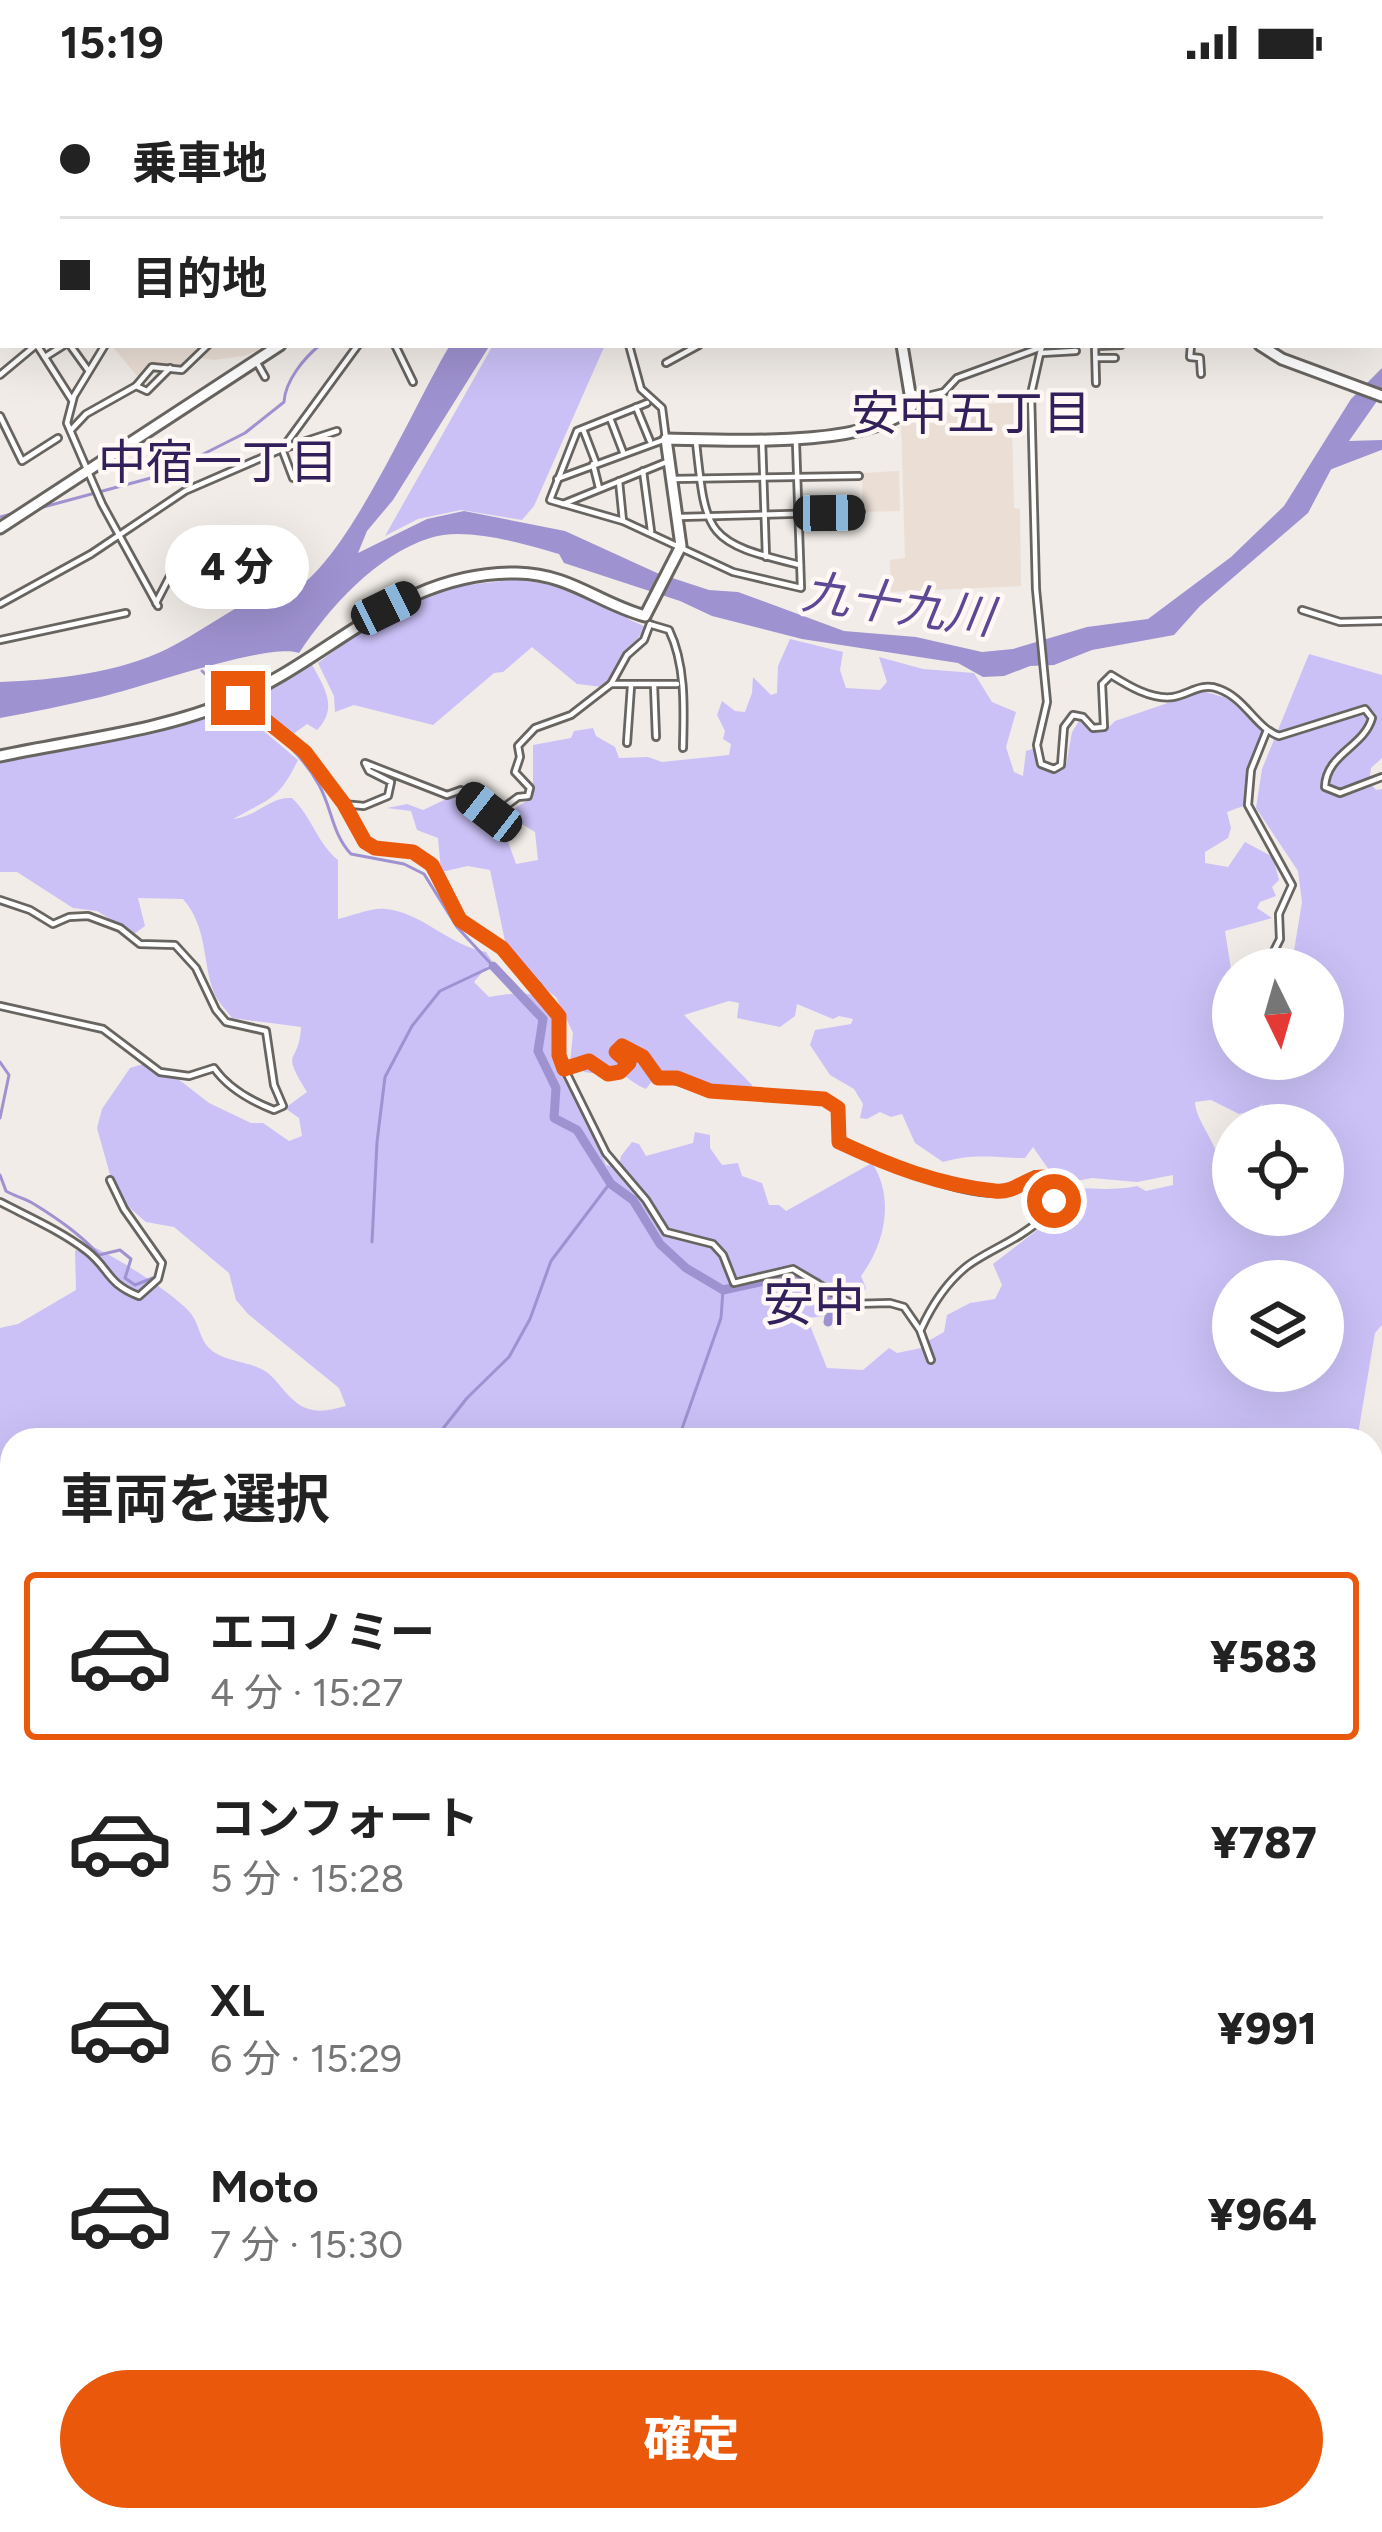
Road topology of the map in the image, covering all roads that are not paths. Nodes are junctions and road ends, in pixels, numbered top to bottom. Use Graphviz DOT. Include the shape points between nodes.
graph roads {
  1 [pos="32,348"];
  2 [pos="38,348"];
  3 [pos="62,348"];
  4 [pos="70,348"];
  5 [pos="103,348"];
  6 [pos="205,348"];
  7 [pos="276,348"];
  8 [pos="356,348"];
  9 [pos="396,348"];
  10 [pos="630,348"];
  11 [pos="693,348"];
  12 [pos="903,348"];
  13 [pos="1042,348"];
  14 [pos="1095,348"];
  15 [pos="1191,348"];
  16 [pos="1266,348"];
  17 [pos="1076,351"];
  18 [pos="45,357"];
  19 [pos="1095,358"];
  20 [pos="1115,358"];
  21 [pos="256,361"];
  22 [pos="666,362"];
  23 [pos="170,368"];
  24 [pos="88,370"];
  25 [pos="1201,374"];
  26 [pos="0,375"];
  27 [pos="265,376"];
  28 [pos="412,382"];
  29 [pos="1096,383"];
  30 [pos="136,386"];
  31 [pos="912,392"];
  32 [pos="1382,396"];
  33 [pos="73,400"];
  34 [pos="647,403"];
  35 [pos="636,407"];
  36 [pos="0,416"];
  37 [pos="610,418"];
  38 [pos="583,429"];
  39 [pos="71,430"];
  40 [pos="337,431"];
  41 [pos="796,437"];
  42 [pos="58,438"];
  43 [pos="667,439"];
  44 [pos="696,439"];
  45 [pos="762,439"];
  46 [pos="650,442"];
  47 [pos="282,448"];
  48 [pos="623,452"];
  49 [pos="669,461"];
  50 [pos="595,464"];
  51 [pos="90,469"];
  52 [pos="644,471"];
  53 [pos="859,476"];
  54 [pos="763,478"];
  55 [pos="797,478"];
  56 [pos="557,479"];
  57 [pos="672,479"];
  58 [pos="700,479"];
  59 [pos="619,481"];
  60 [pos="293,488"];
  61 [pos="600,488"];
  62 [pos="562,504"];
  63 [pos="861,512"];
  64 [pos="798,513"];
  65 [pos="764,514"];
  66 [pos="706,516"];
  67 [pos="677,517"];
  68 [pos="623,521"];
  69 [pos="0,527"];
  70 [pos="651,533"];
  71 [pos="120,534"];
  72 [pos="678,552"];
  73 [pos="766,557"];
  74 [pos="800,565"];
  75 [pos="171,574"];
  76 [pos="0,604"];
  77 [pos="1302,610"];
  78 [pos="126,613"];
  79 [pos="648,618"];
  80 [pos="1382,621"];
  81 [pos="0,640"];
  82 [pos="611,684"];
  83 [pos="680,684"];
  84 [pos="654,685"];
  85 [pos="631,686"];
  86 [pos="236,699"];
  87 [pos="1267,730"];
  88 [pos="656,737"];
  89 [pos="627,743"];
  90 [pos="683,748"];
  91 [pos="0,756"];
  92 [pos="1382,777"];
  93 [pos="344,804"];
  94 [pos="0,900"];
  95 [pos="1276,948"];
  96 [pos="0,1006"];
  97 [pos="564,1069"];
  98 [pos="110,1180"];
  99 [pos="0,1202"];
  100 [pos="920,1330"];
  101 [pos="931,1360"];
  1 -- 26 [label="street"];
  2 -- 18 [label="street"];
  3 -- 18 [label="street"];
  4 -- 24 [label="street"];
  5 -- 24 [label="street"];
  6 -- 23 [label="street" via="182,370"];
  7 -- 21 [label="street"];
  8 -- 47 [label="street"];
  9 -- 28 [label="street"];
  10 -- 43 [label="street" via="641,389 662,408"];
  11 -- 22 [label="street"];
  12 -- 31 [label="street"];
  13 -- 17 [label="street"];
  13 -- 31 [label="street" via="957,378 944,392"];
  13 -- 87 [label="street" via="1031,389 1047,702 1037,759 1061,765 1069,718 1078,714 1104,727 1102,685 1111,675 1162,696 1222,689"];
  14 -- 19 [label="street"];
  15 -- 25 [label="street"];
  16 -- 32 [label="street"];
  18 -- 33 [label="street"];
  19 -- 20 [label="street"];
  19 -- 29 [label="street"];
  21 -- 27 [label="street"];
  21 -- 51 [label="street"];
  23 -- 30 [label="street" via="152,367"];
  23 -- 30 [label="street" via="147,392"];
  24 -- 33 [label="street"];
  30 -- 39 [label="street"];
  31 -- 41 [label="street" via="912,406 894,422"];
  33 -- 39 [label="street"];
  34 -- 35 [label="street"];
  35 -- 37 [label="street"];
  35 -- 46 [label="street"];
  36 -- 42 [label="street" via="22,461"];
  37 -- 38 [label="street"];
  37 -- 48 [label="street"];
  38 -- 50 [label="street"];
  38 -- 56 [label="street"];
  39 -- 51 [label="street"];
  40 -- 47 [label="street"];
  41 -- 45 [label="street"];
  41 -- 55 [label="street"];
  43 -- 44 [label="street"];
  43 -- 46 [label="street"];
  43 -- 49 [label="street"];
  44 -- 45 [label="street"];
  44 -- 58 [label="street"];
  45 -- 54 [label="street"];
  46 -- 48 [label="street"];
  47 -- 60 [label="street"];
  47 -- 71 [label="street" via="185,491"];
  48 -- 50 [label="street"];
  49 -- 52 [label="street"];
  49 -- 57 [label="street"];
  50 -- 56 [label="street"];
  50 -- 61 [label="street"];
  51 -- 69 [label="street"];
  51 -- 71 [label="street"];
  52 -- 59 [label="street"];
  52 -- 70 [label="street"];
  53 -- 55 [label="street"];
  54 -- 55 [label="street"];
  54 -- 58 [label="street"];
  54 -- 65 [label="street"];
  55 -- 64 [label="street"];
  56 -- 62 [label="street" via="550,500"];
  57 -- 58 [label="street"];
  57 -- 67 [label="street"];
  58 -- 66 [label="street"];
  59 -- 61 [label="street"];
  59 -- 68 [label="street"];
  61 -- 62 [label="street"];
  62 -- 68 [label="street"];
  63 -- 64 [label="street"];
  64 -- 65 [label="street"];
  64 -- 74 [label="street"];
  65 -- 66 [label="street"];
  65 -- 73 [label="street"];
  66 -- 67 [label="street"];
  66 -- 73 [label="street" via="722,539"];
  67 -- 72 [label="street"];
  68 -- 70 [label="street"];
  70 -- 72 [label="street"];
  71 -- 75 [label="street" via="157,604"];
  71 -- 76 [label="street"];
  72 -- 74 [label="street" via="801,588"];
  72 -- 79 [label="street"];
  73 -- 74 [label="street"];
  77 -- 80 [label="street" via="1340,622"];
  78 -- 81 [label="street"];
  79 -- 82 [label="street" via="644,640"];
  79 -- 83 [label="street" via="671,632"];
  79 -- 86 [label="street" via="560,578 512,573 434,584"];
  82 -- 85 [label="street"];
  82 -- 93 [label="street" via="571,715 526,735 515,772 528,796 495,814 461,790 447,795 371,763 363,766 391,782 388,796"];
  83 -- 84 [label="street"];
  83 -- 90 [label="street"];
  84 -- 85 [label="street"];
  84 -- 88 [label="street"];
  85 -- 89 [label="street"];
  86 -- 91 [label="street"];
  86 -- 93 [label="street" via="305,752"];
  87 -- 92 [label="street" via="1286,736 1365,709 1369,730 1330,766 1324,787 1340,793"];
  87 -- 95 [label="street" via="1248,805 1292,885"];
  93 -- 97 [label="street" via="370,846 429,862 460,920 502,948 538,987 561,1021"];
  94 -- 96 [label="street" via="53,924 88,916 140,944 175,945 226,1022 266,1031 283,1106 274,1110 230,1089 214,1068 189,1076 160,1072 103,1029"];
  97 -- 100 [label="street" via="606,1153 662,1228 719,1249 731,1281 793,1269 851,1304 904,1307"];
  97 -- 100 [label="street" via="589,1061 620,1072 629,1063 616,1052 622,1046 658,1078 833,1102 839,1142 940,1183 1001,1192 1035,1175 1054,1179 1045,1217 966,1267"];
  98 -- 99 [label="street" via="162,1263 139,1296 106,1276 74,1241"];
  100 -- 101 [label="street"];
}
